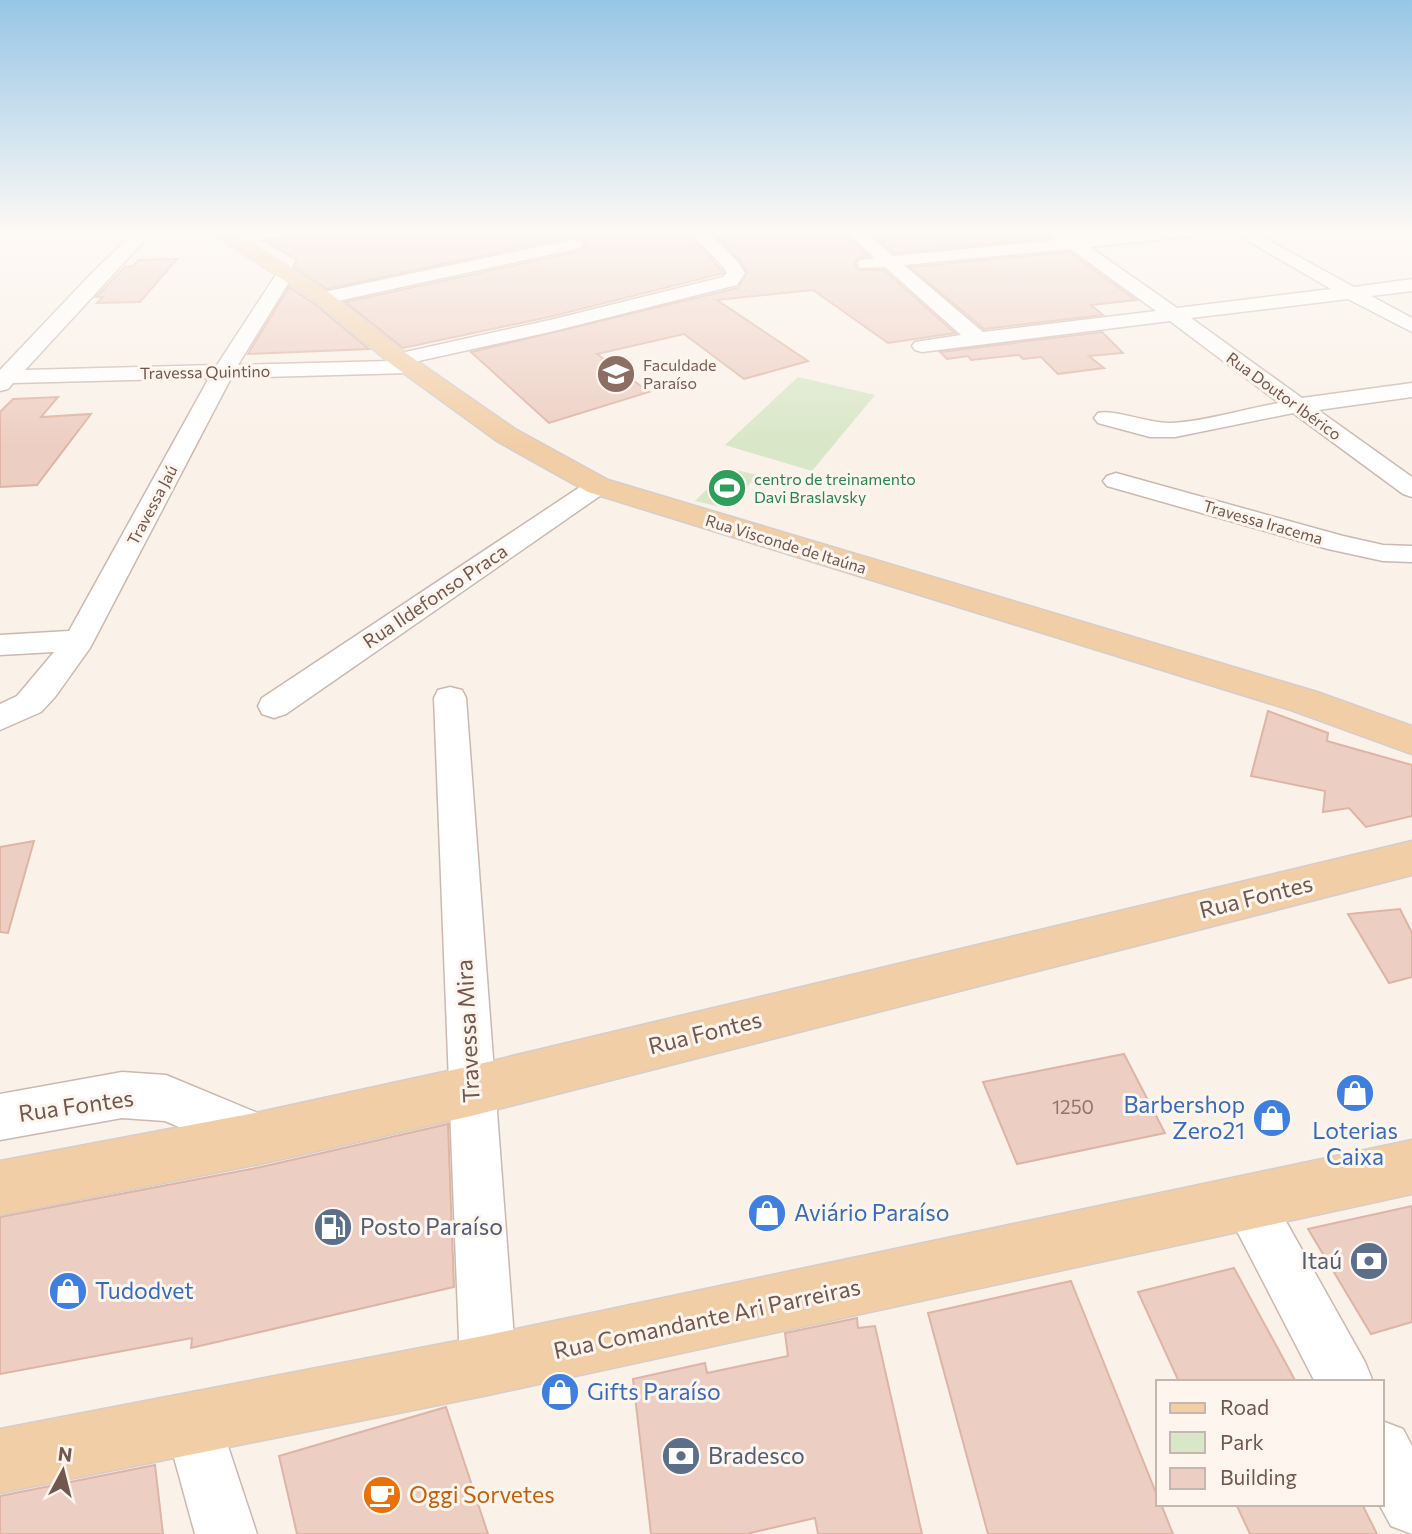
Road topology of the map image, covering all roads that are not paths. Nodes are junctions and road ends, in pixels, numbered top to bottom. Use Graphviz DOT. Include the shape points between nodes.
graph roads {
  1 [pos="74,302"];
  2 [pos="268,302"];
  3 [pos="328,302"];
  4 [pos="648,302"];
  5 [pos="935,302"];
  6 [pos="1155,302"];
  7 [pos="1289,302"];
  8 [pos="1371,302"];
  9 [pos="1176,316"];
  10 [pos="1412,326"];
  11 [pos="978,339"];
  12 [pos="922,346"];
  13 [pos="404,363"];
  14 [pos="223,372"];
  15 [pos="2,379"];
  16 [pos="1412,390"];
  17 [pos="1296,407"];
  18 [pos="1106,418"];
  19 [pos="1116,481"];
  20 [pos="598,486"];
  21 [pos="1412,489"];
  22 [pos="1412,554"];
  23 [pos="79,641"];
  24 [pos="0,645"];
  25 [pos="450,698"];
  26 [pos="274,706"];
  27 [pos="0,718"];
  28 [pos="1412,740"];
  29 [pos="1412,858"];
  30 [pos="471,1091"];
  31 [pos="0,1117"];
  32 [pos="260,1138"];
  33 [pos="1412,1167"];
  34 [pos="0,1188"];
  35 [pos="1247,1202"];
  36 [pos="488,1364"];
  37 [pos="1344,1380"];
  38 [pos="193,1421"];
  39 [pos="1384,1454"];
  40 [pos="0,1461"];
  41 [pos="1412,1505"];
  42 [pos="226,1534"];
  1 -- 15 [label="street"];
  2 -- 14 [label="street, Travessa Jaú"];
  3 -- 13 [label="main road, Rua Visconde de Itaúna"];
  4 -- 13 [label="street, Travessa Quintino"];
  5 -- 11 [label="street"];
  6 -- 9 [label="street, Rua Doutor Ibérico"];
  7 -- 9 [label="street"];
  8 -- 10 [label="street"];
  9 -- 11 [label="street"];
  9 -- 17 [label="street, Rua Doutor Ibérico"];
  11 -- 12 [label="street"];
  13 -- 14 [label="street, Travessa Quintino"];
  13 -- 20 [label="main road, Rua Visconde de Itaúna" via="506,435"];
  14 -- 15 [label="street, Travessa Quintino"];
  14 -- 23 [label="street, Travessa Jaú"];
  16 -- 17 [label="street"];
  17 -- 18 [label="street" via="1175,430 1150,430"];
  17 -- 21 [label="street, Rua Doutor Ibérico"];
  19 -- 22 [label="street, Travessa Iracema" via="1338,543"];
  20 -- 26 [label="street, Rua Ildefonso Praca"];
  20 -- 28 [label="main road, Rua Visconde de Itaúna" via="1304,701"];
  23 -- 24 [label="street"];
  23 -- 27 [label="street, Travessa Jaú" via="29,704"];
  25 -- 30 [label="street, Travessa Mira"];
  29 -- 30 [label="main road, Rua Fontes"];
  30 -- 32 [label="main road, Rua Fontes"];
  30 -- 36 [label="street, Travessa Mira"];
  31 -- 32 [label="street, Rua Fontes" via="122,1096 166,1098"];
  32 -- 34 [label="main road"];
  33 -- 35 [label="main road, Rua Comandante Ari Parreiras"];
  35 -- 36 [label="main road, Rua Comandante Ari Parreiras"];
  35 -- 37 [label="street"];
  36 -- 38 [label="main road, Rua Comandante Ari Parreiras"];
  38 -- 40 [label="main road, Rua Comandante Ari Parreiras"];
  38 -- 42 [label="street"];
  39 -- 41 [label="street"];
}
